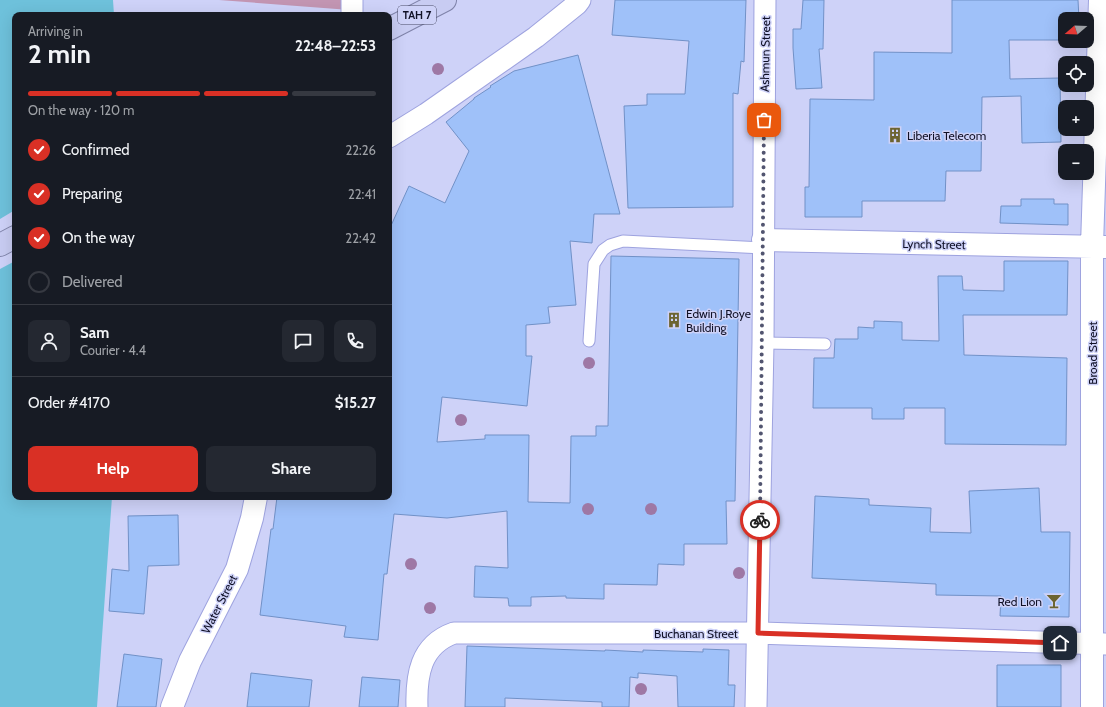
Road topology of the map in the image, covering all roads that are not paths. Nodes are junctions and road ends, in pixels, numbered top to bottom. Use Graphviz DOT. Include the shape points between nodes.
graph roads {
  1 [pos="352,0"];
  2 [pos="445,0"];
  3 [pos="580,0"];
  4 [pos="766,0"];
  5 [pos="1100,0"];
  6 [pos="352,12"];
  7 [pos="392,27"];
  8 [pos="392,135"];
  9 [pos="12,239"];
  10 [pos="763,244"];
  11 [pos="0,245"];
  12 [pos="1099,247"];
  13 [pos="589,341"];
  14 [pos="763,343"];
  15 [pos="825,344"];
  16 [pos="255,500"];
  17 [pos="758,633"];
  18 [pos="1099,644"];
  19 [pos="172,707"];
  20 [pos="417,707"];
  21 [pos="756,707"];
  22 [pos="1092,707"];
  1 -- 6 [label="street"];
  2 -- 7 [label="highway, TAH 7"];
  3 -- 8 [label="street" via="536,37"];
  4 -- 10 [label="street, Ashmun Street"];
  5 -- 12 [label="street, Broad Street"];
  9 -- 11 [label="highway"];
  10 -- 12 [label="street, Lynch Street"];
  10 -- 13 [label="lane" via="622,241 610,244 594,264"];
  10 -- 14 [label="street, Ashmun Street"];
  12 -- 18 [label="street, Broad Street"];
  14 -- 15 [label="lane"];
  14 -- 17 [label="street, Ashmun Street"];
  16 -- 19 [label="street, Water Street" via="237,569 190,661"];
  17 -- 18 [label="street, Buchanan Street"];
  17 -- 20 [label="street, Buchanan Street" via="454,633 437,642 422,660 418,676"];
  17 -- 21 [label="street, Ashmun Street"];
  18 -- 22 [label="street, Broad Street"];
}
